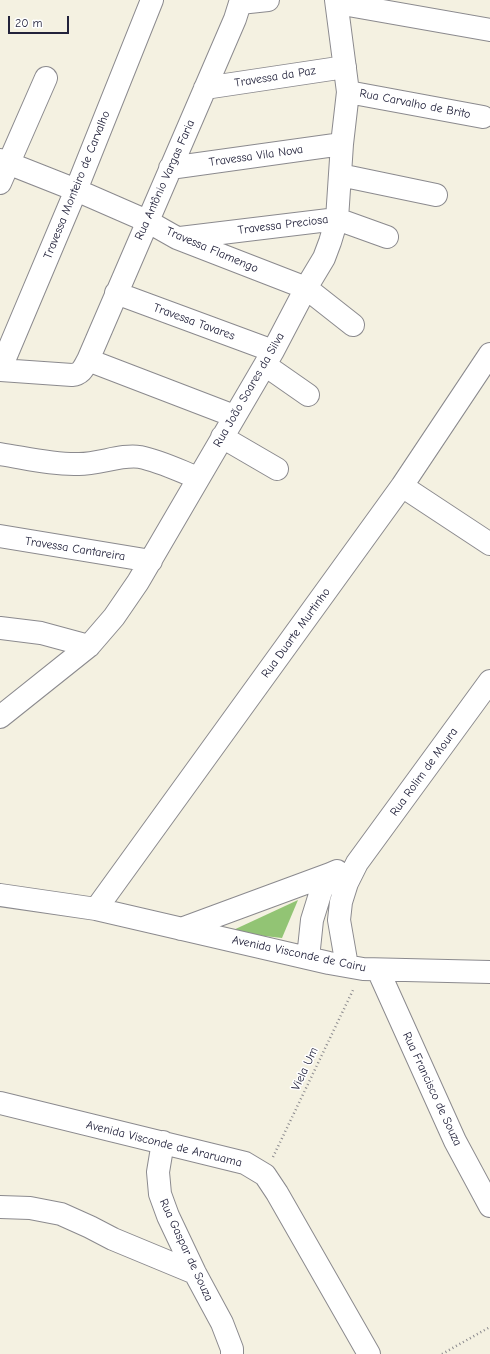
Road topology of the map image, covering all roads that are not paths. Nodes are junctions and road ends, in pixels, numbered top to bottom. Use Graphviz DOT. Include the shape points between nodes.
graph roads {
  1 [pos="152,0"];
  2 [pos="268,0"];
  3 [pos="240,1"];
  4 [pos="337,1"];
  5 [pos="490,30"];
  6 [pos="345,67"];
  7 [pos="46,78"];
  8 [pos="205,88"];
  9 [pos="348,92"];
  10 [pos="482,117"];
  11 [pos="342,144"];
  12 [pos="170,168"];
  13 [pos="3,169"];
  14 [pos="340,175"];
  15 [pos="76,190"];
  16 [pos="436,195"];
  17 [pos="337,219"];
  18 [pos="147,221"];
  19 [pos="387,237"];
  20 [pos="177,238"];
  21 [pos="306,288"];
  22 [pos="116,293"];
  23 [pos="353,325"];
  24 [pos="490,354"];
  25 [pos="269,358"];
  26 [pos="88,360"];
  27 [pos="0,370"];
  28 [pos="308,395"];
  29 [pos="234,416"];
  30 [pos="222,437"];
  31 [pos="0,454"];
  32 [pos="277,469"];
  33 [pos="198,478"];
  34 [pos="402,486"];
  35 [pos="0,536"];
  36 [pos="490,544"];
  37 [pos="151,561"];
  38 [pos="0,628"];
  39 [pos="89,646"];
  40 [pos="490,681"];
  41 [pos="1,716"];
  42 [pos="357,863"];
  43 [pos="330,874"];
  44 [pos="0,895"];
  45 [pos="96,909"];
  46 [pos="181,929"];
  47 [pos="308,958"];
  48 [pos="363,969"];
  49 [pos="490,972"];
  50 [pos="0,1103"];
  51 [pos="163,1142"];
  52 [pos="490,1206"];
  53 [pos="0,1208"];
  54 [pos="195,1273"];
  55 [pos="232,1354"];
  56 [pos="368,1354"];
  1 -- 15 [label="street, Travessa Monteiro de Carvalho"];
  2 -- 3 [label="street"];
  3 -- 8 [label="street, Rua Antônio Vargas Faria"];
  4 -- 5 [label="street"];
  4 -- 6 [label="street, Rua João Soares da Silva"];
  6 -- 8 [label="street, Travessa da Paz"];
  6 -- 9 [label="street, Rua João Soares da Silva"];
  7 -- 13 [label="street"];
  8 -- 12 [label="street, Rua Antônio Vargas Faria"];
  9 -- 10 [label="street, Rua Carvalho de Brito"];
  9 -- 11 [label="street, Rua João Soares da Silva"];
  11 -- 12 [label="street, Travessa Vila Nova"];
  11 -- 14 [label="street, Rua João Soares da Silva"];
  12 -- 18 [label="street, Rua Antônio Vargas Faria"];
  13 -- 15 [label="street, Travessa Flamengo"];
  14 -- 16 [label="street"];
  14 -- 17 [label="street, Rua João Soares da Silva"];
  15 -- 18 [label="street, Travessa Flamengo"];
  15 -- 27 [label="street, Travessa Monteiro de Carvalho"];
  17 -- 19 [label="street, Travessa Preciosa"];
  17 -- 20 [label="street, Travessa Preciosa"];
  17 -- 21 [label="street, Rua João Soares da Silva" via="324,258"];
  18 -- 20 [label="street, Travessa Flamengo"];
  18 -- 22 [label="street, Rua Antônio Vargas Faria"];
  20 -- 21 [label="street, Travessa Flamengo"];
  21 -- 23 [label="street, Travessa Flamengo"];
  21 -- 25 [label="street, Rua João Soares da Silva"];
  22 -- 25 [label="street, Travessa Tavares"];
  22 -- 26 [label="street, Rua Antônio Vargas Faria"];
  24 -- 34 [label="street, Rua Duarte Murtinho"];
  25 -- 28 [label="street, Travessa Tavares"];
  25 -- 29 [label="street, Rua João Soares da Silva"];
  26 -- 27 [label="street, Rua Antônio Vargas Faria" via="82,372 72,375"];
  26 -- 29 [label="street"];
  29 -- 30 [label="street, Rua João Soares da Silva"];
  30 -- 32 [label="street"];
  30 -- 33 [label="street, Rua João Soares da Silva"];
  31 -- 33 [label="street" via="66,464 139,457"];
  33 -- 37 [label="street, Rua João Soares da Silva"];
  34 -- 36 [label="street"];
  34 -- 45 [label="street, Rua Duarte Murtinho"];
  35 -- 37 [label="street, Travessa Cantareira"];
  37 -- 39 [label="street, Rua João Soares da Silva" via="114,617"];
  38 -- 39 [label="street" via="41,633"];
  39 -- 41 [label="street, Rua João Soares da Silva"];
  40 -- 42 [label="street, Rua Rolim de Moura"];
  42 -- 43 [label="street"];
  42 -- 48 [label="street, Rua Rolim de Moura" via="341,902 339,920"];
  43 -- 46 [label="street"];
  43 -- 47 [label="street" via="321,890 312,920"];
  44 -- 45 [label="street, Avenida Visconde de Cairu"];
  45 -- 46 [label="street, Avenida Visconde de Cairu"];
  46 -- 47 [label="street, Avenida Visconde de Cairu"];
  47 -- 48 [label="street, Avenida Visconde de Cairu"];
  48 -- 49 [label="street, Avenida Visconde de Cairu"];
  48 -- 52 [label="street, Rua Francisco de Souza"];
  50 -- 51 [label="street, Avenida Visconde de Araruama"];
  51 -- 54 [label="street, Rua Gaspar de Souza" via="158,1172 160,1194"];
  51 -- 56 [label="street, Avenida Visconde de Araruama" via="245,1164 265,1175 289,1212"];
  53 -- 54 [label="street" via="30,1208 61,1214"];
  54 -- 55 [label="street, Rua Gaspar de Souza" via="222,1323"];
}
